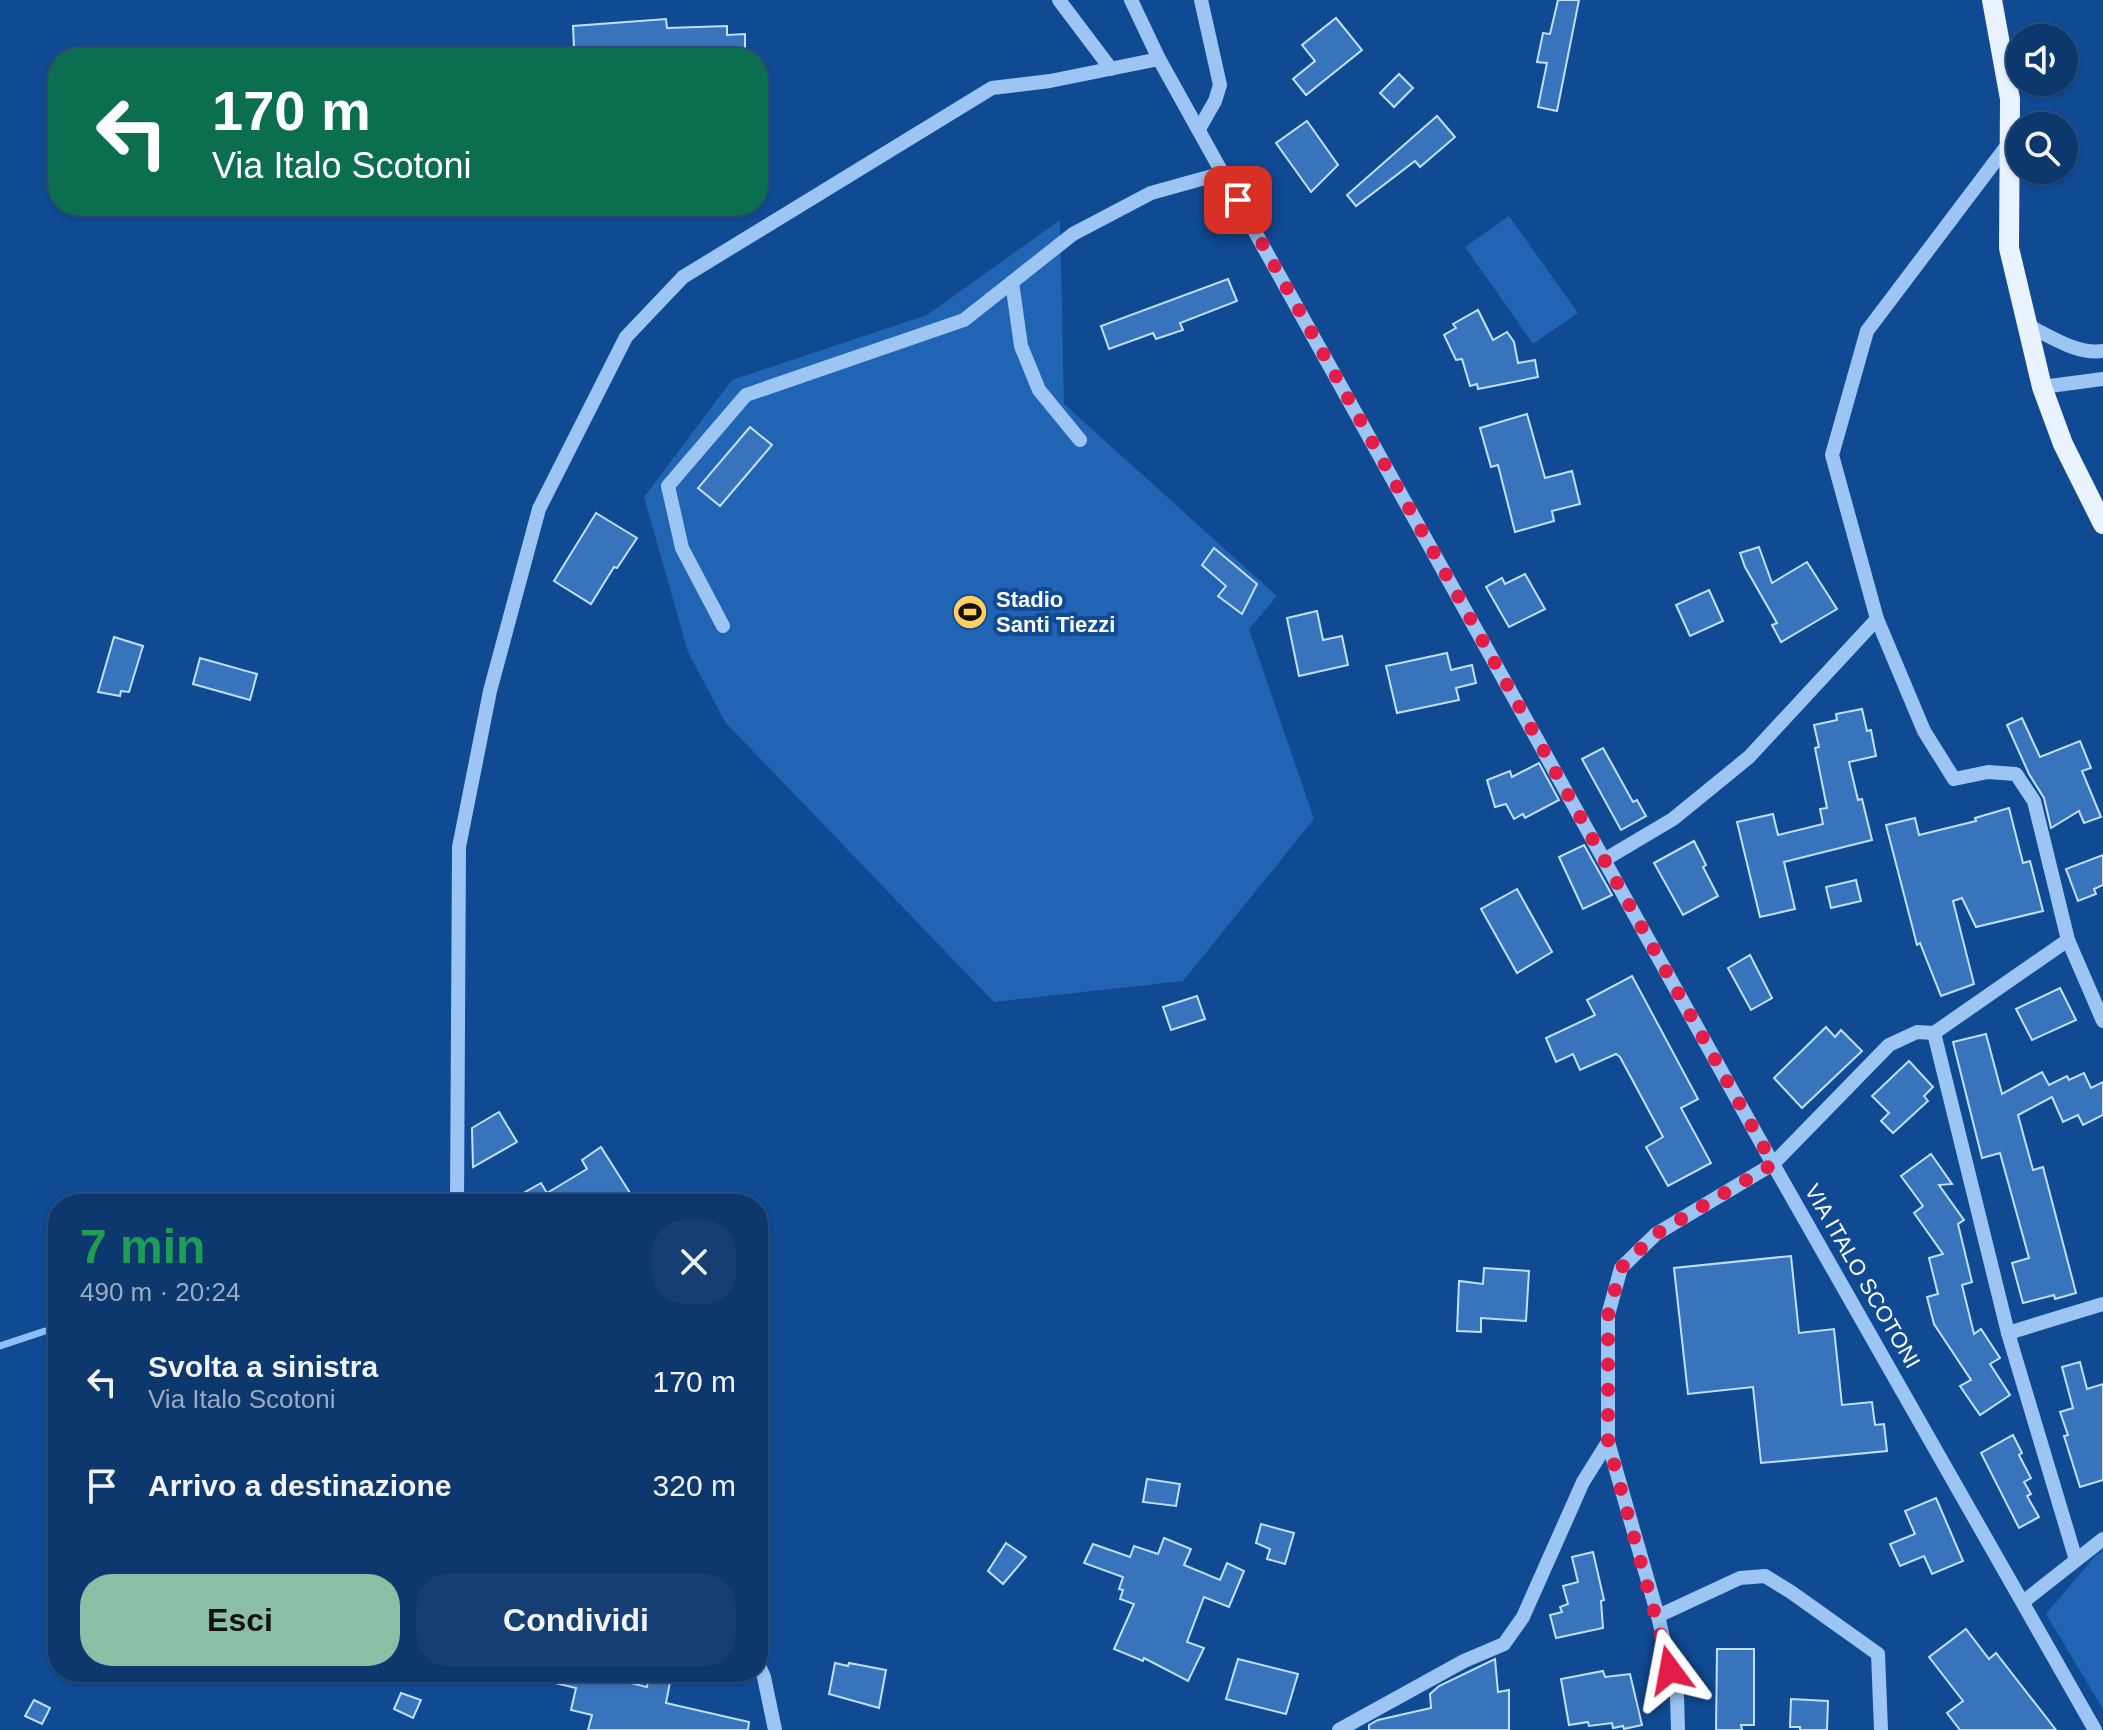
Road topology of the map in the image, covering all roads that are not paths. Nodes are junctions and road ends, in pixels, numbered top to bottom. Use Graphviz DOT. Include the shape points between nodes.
graph roads {
  1 [pos="1059,0"];
  2 [pos="1131,0"];
  3 [pos="1201,0"];
  4 [pos="1992,0"];
  5 [pos="1159,59"];
  6 [pos="1111,69"];
  7 [pos="2010,112"];
  8 [pos="1199,129"];
  9 [pos="2006,147"];
  10 [pos="1223,173"];
  11 [pos="2009,184"];
  12 [pos="1012,282"];
  13 [pos="2027,325"];
  14 [pos="2103,351"];
  15 [pos="2103,379"];
  16 [pos="2042,387"];
  17 [pos="1080,440"];
  18 [pos="2103,524"];
  19 [pos="1877,619"];
  20 [pos="723,626"];
  21 [pos="1604,860"];
  22 [pos="2068,940"];
  23 [pos="2103,1021"];
  24 [pos="1934,1033"];
  25 [pos="1773,1164"];
  26 [pos="457,1194"];
  27 [pos="2103,1304"];
  28 [pos="2008,1333"];
  29 [pos="1608,1442"];
  30 [pos="2103,1539"];
  31 [pos="2076,1560"];
  32 [pos="2023,1602"];
  33 [pos="1658,1616"];
  34 [pos="765,1682"];
  35 [pos="775,1730"];
  36 [pos="1339,1730"];
  37 [pos="1678,1730"];
  38 [pos="1881,1730"];
  39 [pos="2095,1730"];
  1 -- 6 [label="street"];
  2 -- 5 [label="street, VIA ITALO SCOTONI"];
  3 -- 8 [label="street" via="1220,85"];
  4 -- 7 [label="main road"];
  5 -- 6 [label="street"];
  5 -- 8 [label="street, VIA ITALO SCOTONI"];
  6 -- 26 [label="street" via="992,88 683,277 626,337 539,509 490,691 459,847"];
  8 -- 10 [label="street, VIA ITALO SCOTONI"];
  9 -- 19 [label="street" via="1867,331 1832,455"];
  10 -- 12 [label="street" via="1151,193 1073,234"];
  10 -- 21 [label="street, VIA ITALO SCOTONI"];
  11 -- 13 [label="main road" via="2009,248"];
  12 -- 17 [label="street" via="1021,346 1039,390"];
  12 -- 20 [label="street" via="964,320 746,395 668,486 682,548"];
  13 -- 14 [label="street" via="2091,352"];
  13 -- 16 [label="main road"];
  15 -- 16 [label="street"];
  16 -- 18 [label="main road" via="2063,444"];
  19 -- 21 [label="street" via="1749,757 1673,819"];
  19 -- 22 [label="street" via="1924,731 1954,779 1988,772 2016,774 2034,801"];
  21 -- 25 [label="street, VIA ITALO SCOTONI"];
  22 -- 23 [label="street"];
  22 -- 24 [label="street"];
  24 -- 25 [label="street" via="1917,1032 1889,1045"];
  24 -- 28 [label="street"];
  25 -- 29 [label="street" via="1656,1234 1621,1268 1608,1315"];
  25 -- 32 [label="street, VIA ITALO SCOTONI"];
  27 -- 28 [label="street"];
  28 -- 31 [label="street"];
  29 -- 33 [label="street"];
  29 -- 36 [label="street" via="1583,1482 1523,1617 1504,1644"];
  30 -- 31 [label="street"];
  31 -- 32 [label="street"];
  32 -- 39 [label="street, VIA ITALO SCOTONI"];
  33 -- 37 [label="street" via="1677,1696"];
  33 -- 38 [label="street" via="1740,1578 1765,1576 1878,1654"];
  34 -- 35 [label="street"];
}
